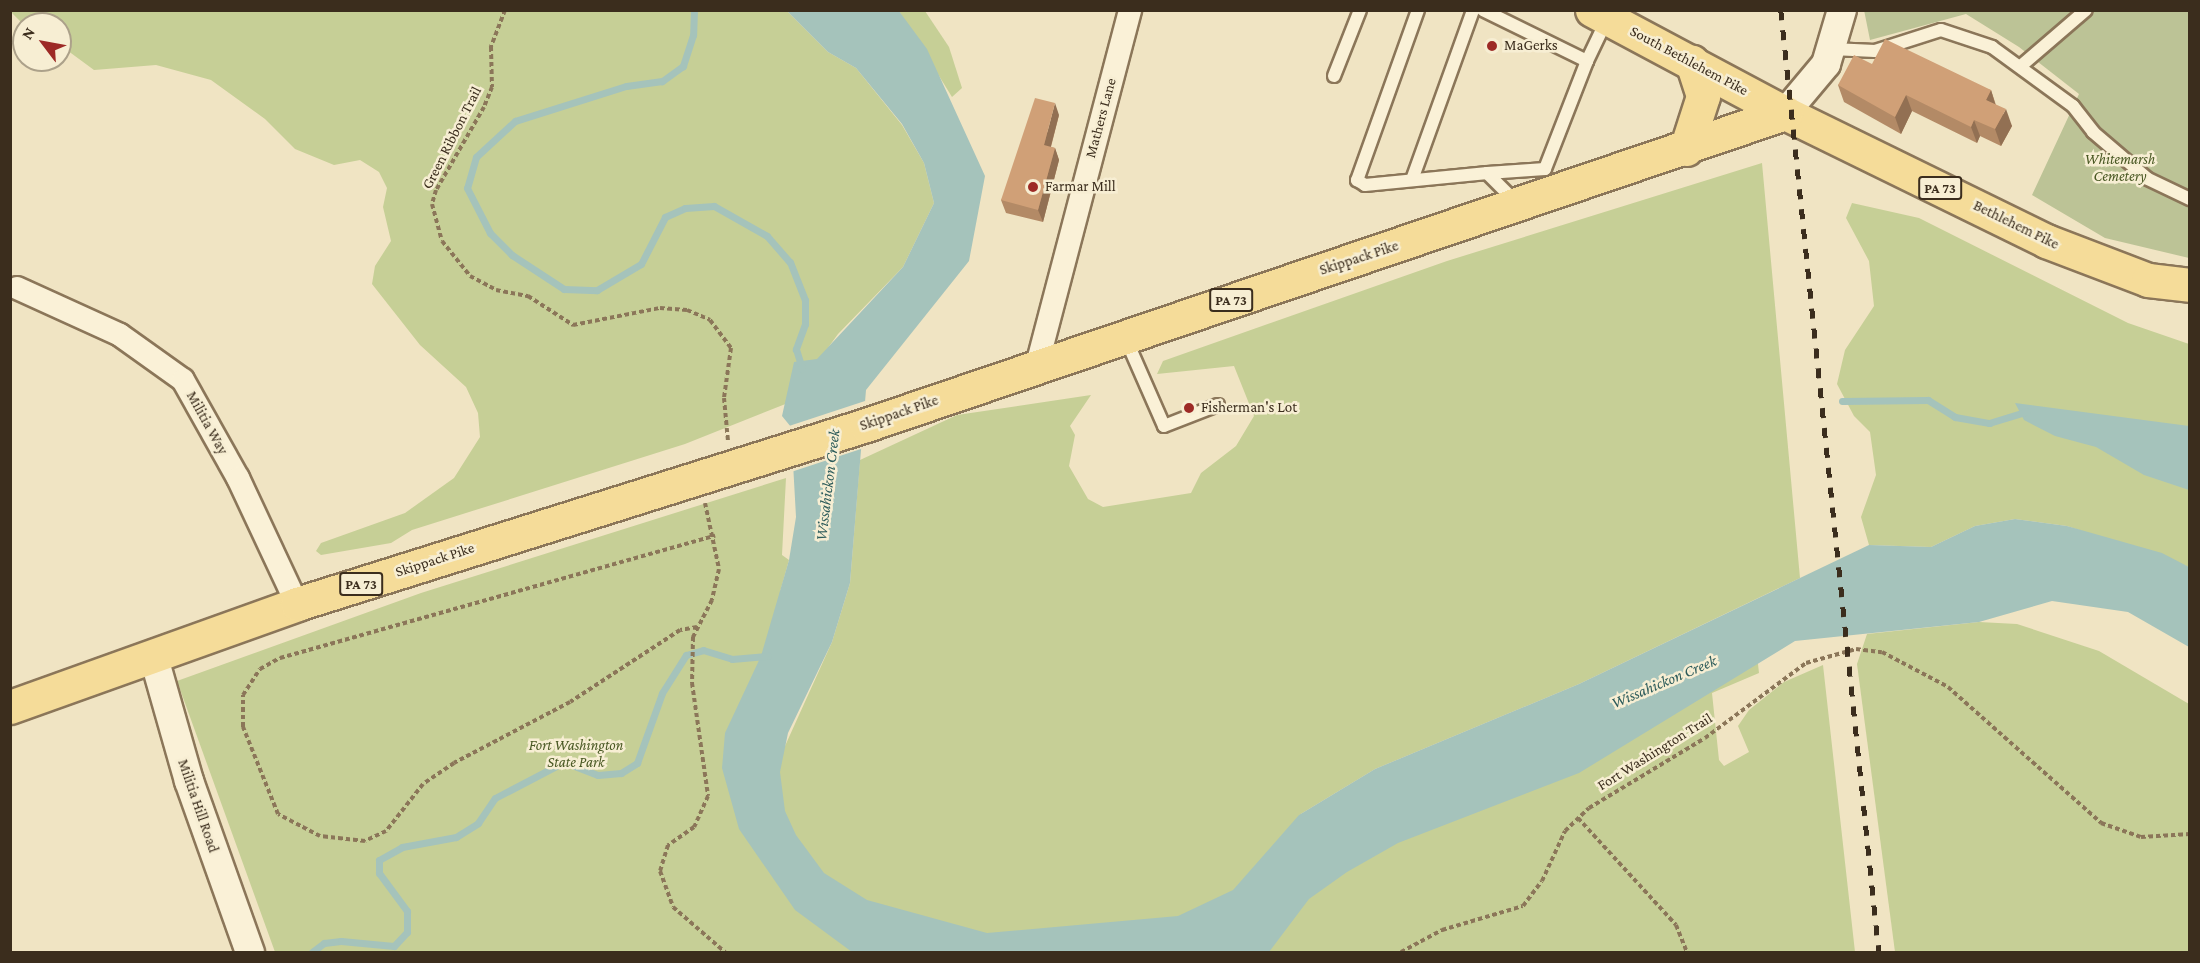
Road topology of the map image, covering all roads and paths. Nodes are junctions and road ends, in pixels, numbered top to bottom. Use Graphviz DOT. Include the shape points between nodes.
graph roads {
  1 [pos="506,10"];
  2 [pos="1130,10"];
  3 [pos="1360,10"];
  4 [pos="1418,10"];
  5 [pos="1473,10"];
  6 [pos="1483,10"];
  7 [pos="1842,10"];
  8 [pos="2086,10"];
  9 [pos="1600,14"];
  10 [pos="1832,49"];
  11 [pos="1587,61"];
  12 [pos="1692,62"];
  13 [pos="2022,65"];
  14 [pos="1334,76"];
  15 [pos="1785,113"];
  16 [pos="1686,149"];
  17 [pos="1487,173"];
  18 [pos="1413,177"];
  19 [pos="2190,199"];
  20 [pos="1520,205"];
  21 [pos="2190,285"];
  22 [pos="17,288"];
  23 [pos="1125,336"];
  24 [pos="1037,365"];
  25 [pos="1218,405"];
  26 [pos="728,442"];
  27 [pos="703,496"];
  28 [pos="715,536"];
  29 [pos="297,604"];
  30 [pos="697,627"];
  31 [pos="154,658"];
  32 [pos="10,707"];
  33 [pos="1578,818"];
  34 [pos="2190,834"];
  35 [pos="250,952"];
  36 [pos="725,952"];
  37 [pos="1401,952"];
  38 [pos="1687,952"];
  1 -- 26 [label="path, Green Ribbon Trail" via="491,47 492,87 432,204 442,241 470,276 496,290 528,296 573,325 660,308 687,309 710,320 731,348 724,398"];
  2 -- 24 [label="street, Mathers Lane"];
  3 -- 14 [label="lane"];
  4 -- 18 [label="lane" via="1356,173 1365,185"];
  5 -- 18 [label="lane"];
  6 -- 11 [label="lane"];
  7 -- 10 [label="street"];
  8 -- 13 [label="lane"];
  9 -- 11 [label="lane"];
  9 -- 12 [label="main road, South Bethlehem Pike"];
  10 -- 13 [label="lane" via="1875,51 1941,30 1992,47"];
  10 -- 15 [label="street" via="1813,84"];
  11 -- 17 [label="lane" via="1545,169"];
  12 -- 15 [label="main road, South Bethlehem Pike"];
  12 -- 16 [label="main road" via="1703,96"];
  13 -- 19 [label="lane" via="2148,179"];
  15 -- 16 [label="main road, Skippack Pike / PA 73"];
  15 -- 21 [label="main road, Bethlehem Pike / PA 73" via="2101,265"];
  16 -- 20 [label="main road, Skippack Pike / PA 73"];
  17 -- 18 [label="lane"];
  17 -- 20 [label="lane"];
  20 -- 23 [label="main road, Skippack Pike / PA 73"];
  22 -- 29 [label="street, Militia Way" via="120,335 183,380 238,478"];
  23 -- 24 [label="main road, Skippack Pike / PA 73"];
  23 -- 25 [label="lane" via="1164,426"];
  24 -- 29 [label="main road, Skippack Pike / PA 73" via="866,425"];
  27 -- 28 [label="path"];
  28 -- 30 [label="path" via="719,569 712,600"];
  28 -- 30 [label="path" via="280,658 260,669 243,695 243,728 278,814 320,836 365,841 386,831 423,784 454,762 570,702 680,630"];
  29 -- 31 [label="main road, Skippack Pike / PA 73"];
  30 -- 36 [label="path" via="693,637 692,683 707,775 705,812 668,845 660,870 673,907"];
  31 -- 32 [label="main road, Skippack Pike / PA 73"];
  31 -- 35 [label="street, Militia Hill Road" via="189,781"];
  33 -- 34 [label="path, Fort Washington Trail" via="1705,738 1806,663 1869,649 1928,674 1972,704 2101,823 2141,837"];
  33 -- 37 [label="path, Fort Washington Trail" via="1557,843 1542,881 1522,906 1443,930"];
  33 -- 38 [label="path" via="1676,925"];
}
